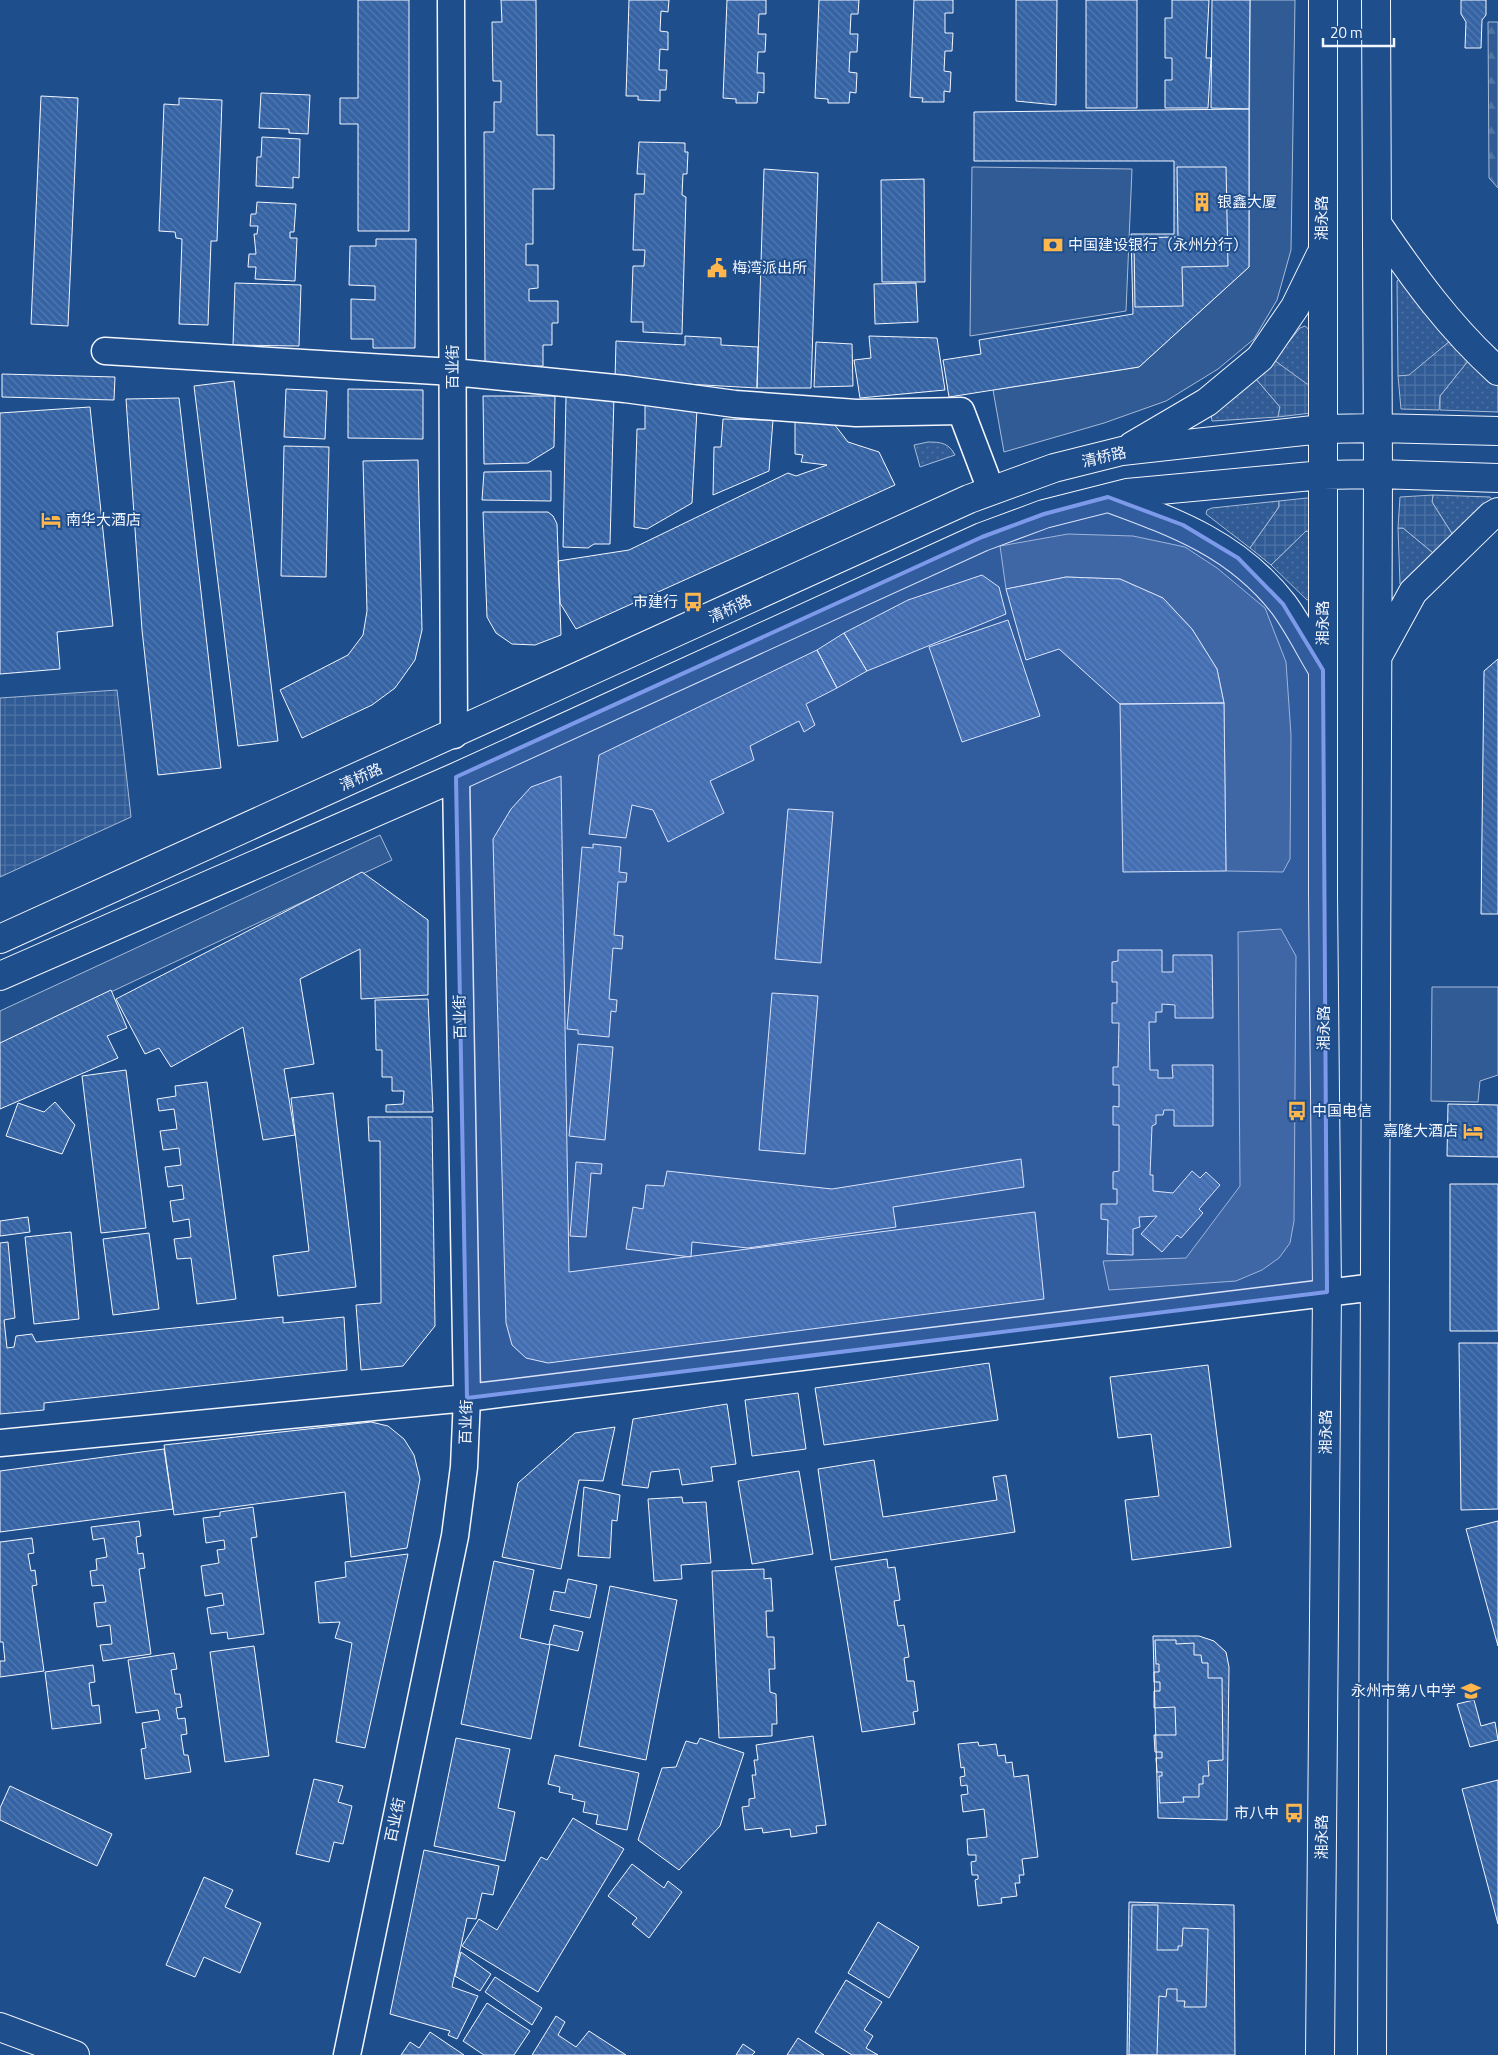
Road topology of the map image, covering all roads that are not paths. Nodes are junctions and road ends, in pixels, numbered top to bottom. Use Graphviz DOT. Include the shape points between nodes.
graph roads {
  1 [pos="451,0"];
  2 [pos="1322,0"];
  3 [pos="1376,0"];
  4 [pos="1378,225"];
  5 [pos="1322,251"];
  6 [pos="105,351"];
  7 [pos="1498,371"];
  8 [pos="453,372"];
  9 [pos="1377,428"];
  10 [pos="1322,429"];
  11 [pos="1498,431"];
  12 [pos="1122,451"];
  13 [pos="1378,474"];
  14 [pos="1323,475"];
  15 [pos="1498,478"];
  16 [pos="991,490"];
  17 [pos="1117,495"];
  18 [pos="1498,512"];
  19 [pos="1377,658"];
  20 [pos="1323,670"];
  21 [pos="454,735"];
  22 [pos="456,777"];
  23 [pos="0,939"];
  24 [pos="0,976"];
  25 [pos="1375,1287"];
  26 [pos="1327,1292"];
  27 [pos="467,1398"];
  28 [pos="0,1443"];
  29 [pos="0,2027"];
  30 [pos="75,2055"];
  31 [pos="347,2055"];
  32 [pos="1320,2055"];
  33 [pos="1372,2055"];
  1 -- 8 [label="street, 百业街"];
  2 -- 5 [label="main road, 湘永路"];
  3 -- 4 [label="main road"];
  4 -- 7 [label="main road" via="1423,291 1469,345"];
  4 -- 9 [label="main road"];
  5 -- 10 [label="main road, 湘永路"];
  5 -- 12 [label="main road" via="1294,307 1260,358 1207,402"];
  6 -- 8 [label="street"];
  8 -- 16 [label="street" via="625,389 735,404 856,413 961,410"];
  8 -- 21 [label="street, 百业街"];
  9 -- 10 [label="main road, 清桥路"];
  9 -- 11 [label="main road, 清桥路"];
  9 -- 13 [label="main road"];
  10 -- 12 [label="main road, 清桥路"];
  10 -- 14 [label="main road, 湘永路"];
  12 -- 16 [label="main road, 清桥路" via="1054,468"];
  12 -- 17 [label="main road"];
  13 -- 14 [label="main road"];
  13 -- 15 [label="main road"];
  13 -- 19 [label="main road"];
  14 -- 17 [label="main road"];
  14 -- 20 [label="main road, 湘永路"];
  16 -- 21 [label="main road, 清桥路"];
  17 -- 20 [label="main road" via="1183,526 1238,558 1283,604"];
  17 -- 22 [label="main road" via="1044,514 982,536"];
  18 -- 19 [label="main road" via="1413,592"];
  19 -- 25 [label="main road"];
  20 -- 26 [label="main road, 湘永路"];
  21 -- 23 [label="main road, 清桥路"];
  22 -- 24 [label="main road"];
  22 -- 27 [label="street, 百业街"];
  25 -- 26 [label="street"];
  25 -- 33 [label="main road"];
  26 -- 27 [label="street"];
  26 -- 32 [label="main road, 湘永路"];
  27 -- 28 [label="street"];
  27 -- 31 [label="street, 百业街" via="464,1467 455,1536"];
  29 -- 30 [label="main road"];
}
